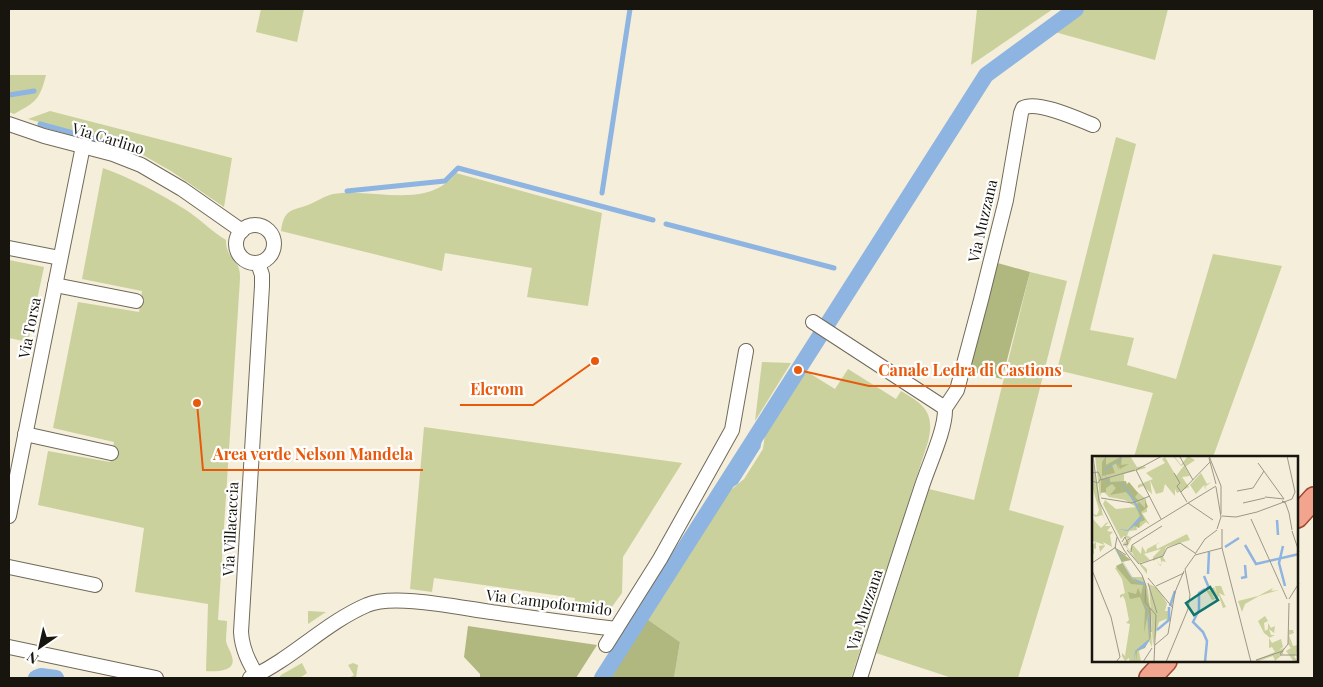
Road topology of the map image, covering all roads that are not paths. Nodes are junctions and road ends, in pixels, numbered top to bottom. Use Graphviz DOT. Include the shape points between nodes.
graph roads {
  1 [pos="9,124"];
  2 [pos="1093,125"];
  3 [pos="83,146"];
  4 [pos="242,231"];
  5 [pos="9,248"];
  6 [pos="60,258"];
  7 [pos="258,263"];
  8 [pos="55,285"];
  9 [pos="136,301"];
  10 [pos="815,324"];
  11 [pos="746,350"];
  12 [pos="945,408"];
  13 [pos="25,434"];
  14 [pos="111,453"];
  15 [pos="1314,498"];
  16 [pos="9,516"];
  17 [pos="1298,516"];
  18 [pos="9,567"];
  19 [pos="95,585"];
  20 [pos="616,629"];
  21 [pos="606,645"];
  22 [pos="9,647"];
  23 [pos="1165,662"];
  24 [pos="255,677"];
  25 [pos="156,678"];
  26 [pos="860,678"];
  27 [pos="1150,678"];
  1 -- 3 [label="street, Via Carlino"];
  2 -- 12 [label="street, Via Muzzana" via="1042,107 1032,105 1023,108 1006,200 979,309 957,390"];
  3 -- 4 [label="street, Via Carlino" via="132,161 163,176"];
  3 -- 6 [label="street, Via Torsa"];
  4 -- 7 [label="street" via="236,241 238,253 246,261"];
  4 -- 7 [label="street" via="256,226 270,234 274,245 272,251"];
  5 -- 6 [label="street"];
  6 -- 8 [label="street, Via Torsa"];
  7 -- 24 [label="street, Via Villacaccia" via="262,286 241,632"];
  8 -- 9 [label="street"];
  8 -- 13 [label="street, Via Torsa"];
  10 -- 12 [label="street"];
  11 -- 20 [label="street, Via Campoformido" via="732,430"];
  12 -- 26 [label="street, Via Muzzana" via="943,426"];
  13 -- 14 [label="street"];
  13 -- 16 [label="street, Via Torsa"];
  15 -- 17 [label="main road"];
  18 -- 19 [label="street"];
  20 -- 21 [label="street"];
  20 -- 24 [label="street, Via Campoformido" via="381,600 347,616"];
  22 -- 25 [label="street"];
  23 -- 27 [label="main road"];
}
